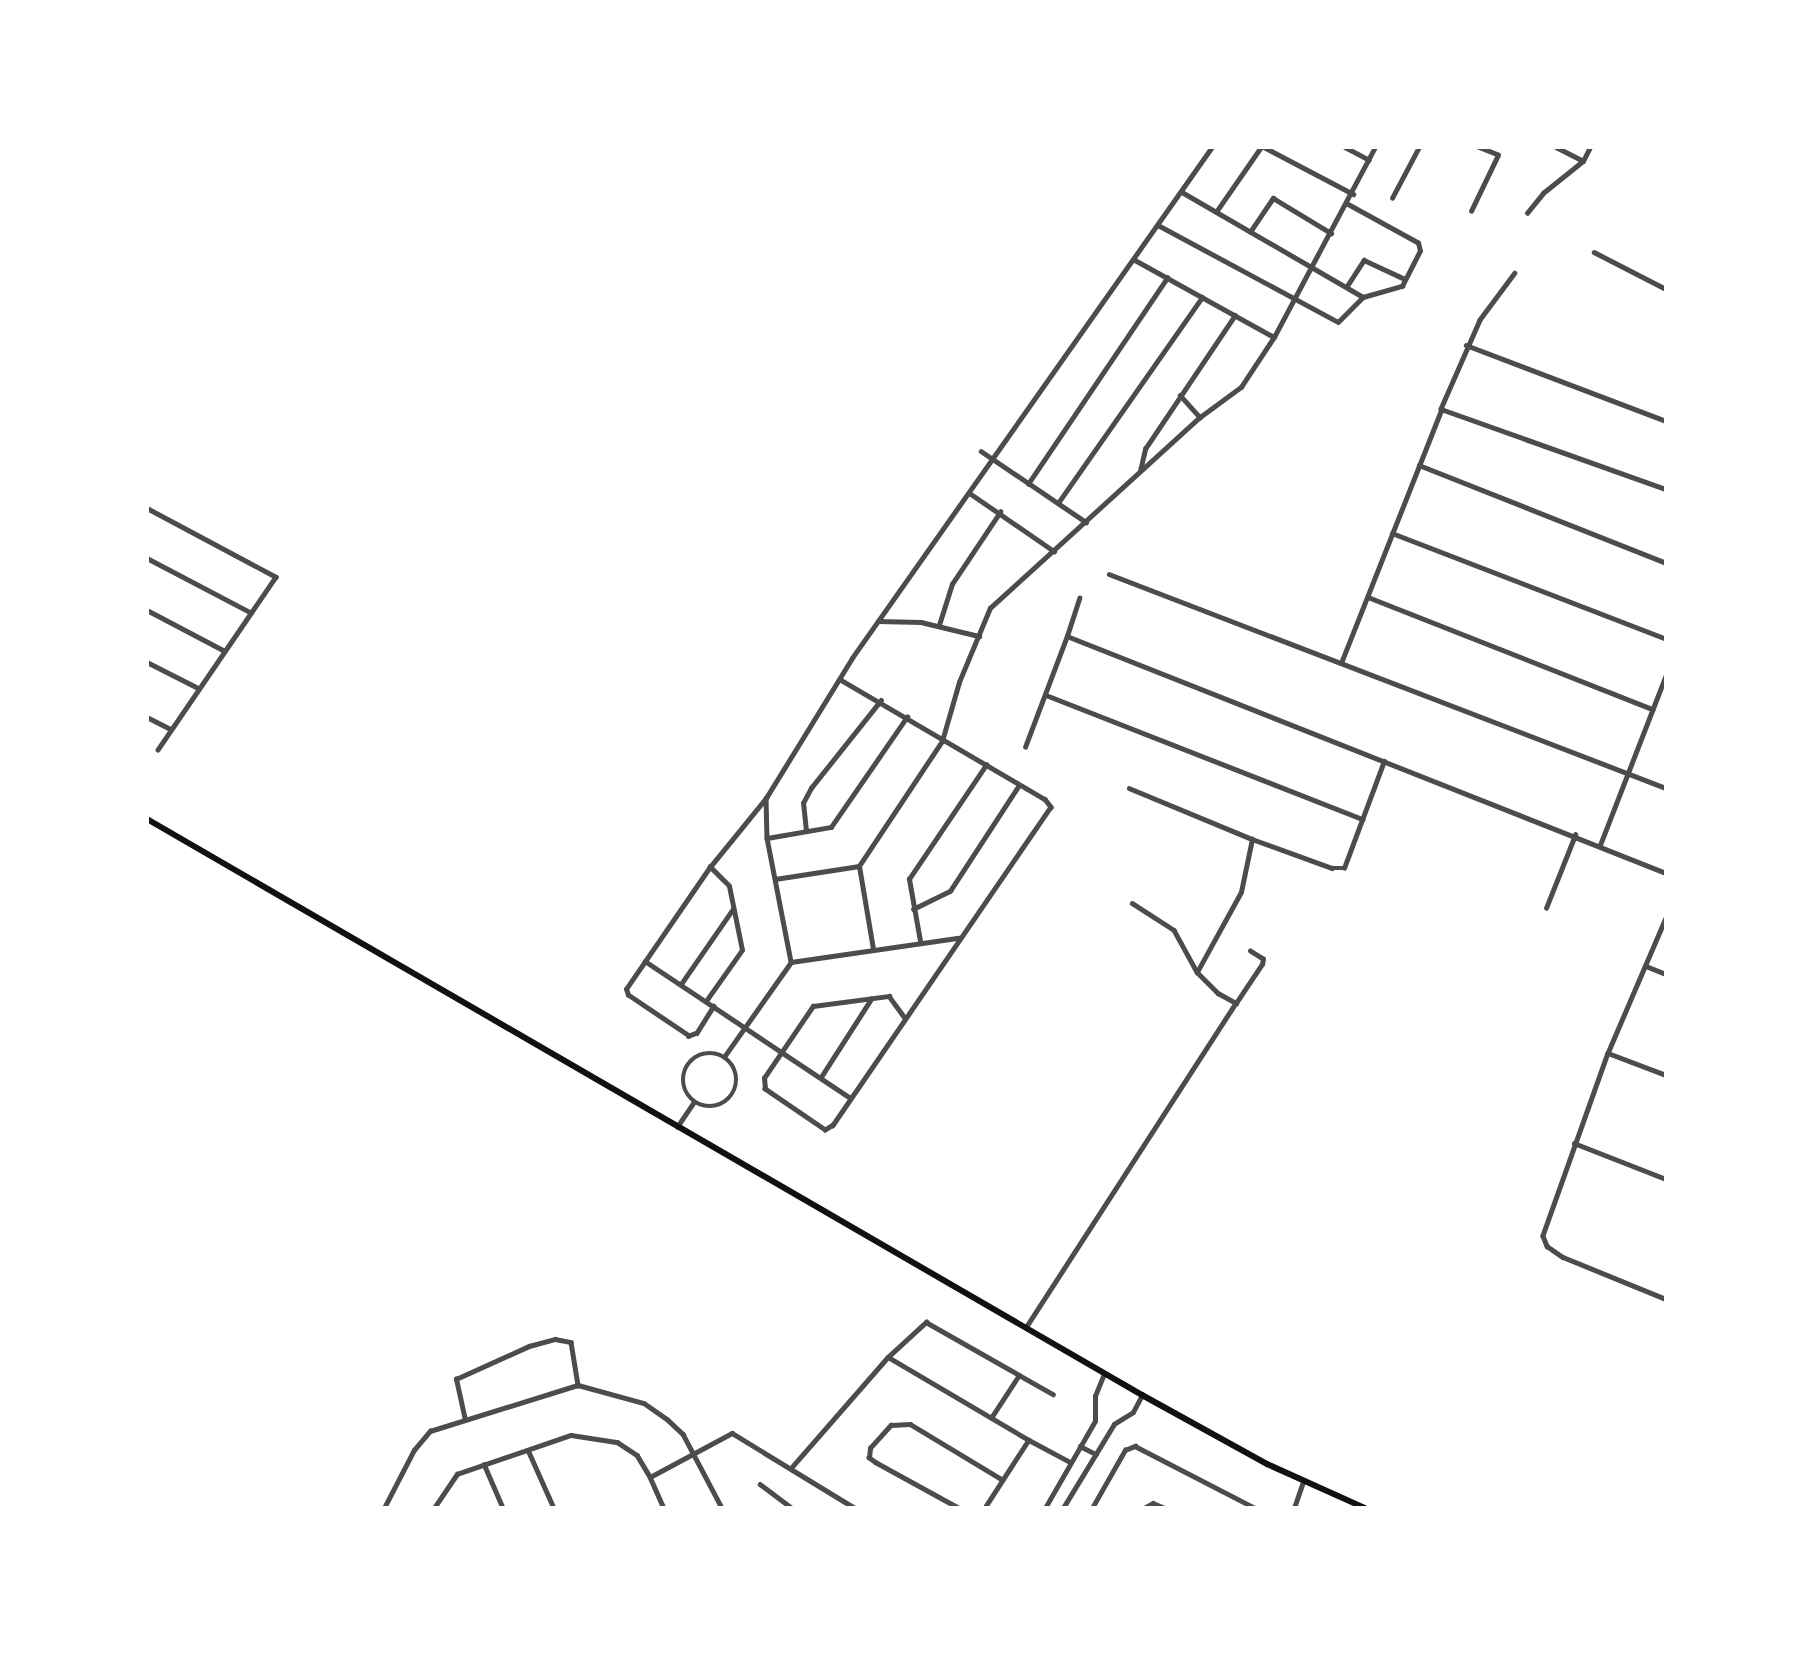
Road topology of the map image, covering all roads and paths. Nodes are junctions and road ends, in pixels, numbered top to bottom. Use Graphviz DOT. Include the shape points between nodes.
graph roads {
  1 [pos="1212,147"];
  2 [pos="1262,147"];
  3 [pos="1345,147"];
  4 [pos="1376,147"];
  5 [pos="1419,147"];
  6 [pos="1478,147"];
  7 [pos="1502,147"];
  8 [pos="1556,147"];
  9 [pos="1590,147"];
  10 [pos="1498,155"];
  11 [pos="1369,160"];
  12 [pos="1583,161"];
  13 [pos="1182,192"];
  14 [pos="1353,194"];
  15 [pos="1392,198"];
  16 [pos="1347,204"];
  17 [pos="1471,211"];
  18 [pos="1216,212"];
  19 [pos="1527,213"];
  20 [pos="1158,225"];
  21 [pos="1250,232"];
  22 [pos="1331,233"];
  23 [pos="1594,252"];
  24 [pos="1135,260"];
  25 [pos="1312,266"];
  26 [pos="1516,273"];
  27 [pos="1167,278"];
  28 [pos="1405,279"];
  29 [pos="1347,286"];
  30 [pos="1666,289"];
  31 [pos="1202,297"];
  32 [pos="1363,297"];
  33 [pos="1292,300"];
  34 [pos="1235,315"];
  35 [pos="1274,337"];
  36 [pos="1466,345"];
  37 [pos="1180,395"];
  38 [pos="1441,409"];
  39 [pos="1200,417"];
  40 [pos="1666,421"];
  41 [pos="981,451"];
  42 [pos="994,461"];
  43 [pos="1419,465"];
  44 [pos="1140,473"];
  45 [pos="1028,484"];
  46 [pos="1666,489"];
  47 [pos="971,494"];
  48 [pos="1058,503"];
  49 [pos="147,508"];
  50 [pos="1000,512"];
  51 [pos="1086,522"];
  52 [pos="1392,533"];
  53 [pos="1055,551"];
  54 [pos="147,558"];
  55 [pos="1666,563"];
  56 [pos="1109,573"];
  57 [pos="1368,597"];
  58 [pos="1079,598"];
  59 [pos="147,610"];
  60 [pos="250,612"];
  61 [pos="878,621"];
  62 [pos="939,625"];
  63 [pos="979,636"];
  64 [pos="1067,636"];
  65 [pos="1666,639"];
  66 [pos="223,650"];
  67 [pos="147,662"];
  68 [pos="1341,663"];
  69 [pos="1666,675"];
  70 [pos="842,680"];
  71 [pos="198,688"];
  72 [pos="1046,695"];
  73 [pos="881,700"];
  74 [pos="1653,709"];
  75 [pos="147,717"];
  76 [pos="907,718"];
  77 [pos="171,729"];
  78 [pos="942,741"];
  79 [pos="1026,747"];
  80 [pos="158,750"];
  81 [pos="1384,761"];
  82 [pos="986,765"];
  83 [pos="1627,774"];
  84 [pos="1019,785"];
  85 [pos="1129,788"];
  86 [pos="1666,788"];
  87 [pos="766,799"];
  88 [pos="147,819"];
  89 [pos="1363,819"];
  90 [pos="806,831"];
  91 [pos="1576,835"];
  92 [pos="767,838"];
  93 [pos="1252,839"];
  94 [pos="1600,845"];
  95 [pos="710,866"];
  96 [pos="859,866"];
  97 [pos="1666,873"];
  98 [pos="775,879"];
  99 [pos="1132,902"];
  100 [pos="1546,908"];
  101 [pos="733,909"];
  102 [pos="913,909"];
  103 [pos="1666,918"];
  104 [pos="958,938"];
  105 [pos="919,941"];
  106 [pos="873,949"];
  107 [pos="1250,951"];
  108 [pos="645,961"];
  109 [pos="791,962"];
  110 [pos="1646,967"];
  111 [pos="1197,972"];
  112 [pos="1666,974"];
  113 [pos="681,984"];
  114 [pos="871,999"];
  115 [pos="706,1000"];
  116 [pos="1236,1003"];
  117 [pos="714,1006"];
  118 [pos="904,1017"];
  119 [pos="743,1025"];
  120 [pos="783,1052"];
  121 [pos="1608,1053"];
  122 [pos="724,1057"];
  123 [pos="1666,1075"];
  124 [pos="821,1077"];
  125 [pos="849,1097"];
  126 [pos="694,1102"];
  127 [pos="676,1128"];
  128 [pos="1574,1143"];
  129 [pos="1666,1179"];
  130 [pos="1666,1299"];
  131 [pos="1026,1328"];
  132 [pos="888,1357"];
  133 [pos="1104,1374"];
  134 [pos="1019,1375"];
  135 [pos="578,1385"];
  136 [pos="1053,1394"];
  137 [pos="1142,1395"];
  138 [pos="991,1418"];
  139 [pos="465,1420"];
  140 [pos="1029,1440"];
  141 [pos="1080,1446"];
  142 [pos="528,1450"];
  143 [pos="1096,1454"];
  144 [pos="693,1457"];
  145 [pos="1070,1462"];
  146 [pos="484,1464"];
  147 [pos="791,1468"];
  148 [pos="650,1478"];
  149 [pos="1001,1479"];
  150 [pos="1303,1482"];
  151 [pos="760,1484"];
  152 [pos="838,1500"];
  153 [pos="384,1508"];
  154 [pos="434,1508"];
  155 [pos="503,1508"];
  156 [pos="554,1508"];
  157 [pos="664,1508"];
  158 [pos="722,1508"];
  159 [pos="792,1508"];
  160 [pos="835,1508"];
  161 [pos="855,1508"];
  162 [pos="958,1508"];
  163 [pos="985,1508"];
  164 [pos="1045,1508"];
  165 [pos="1063,1508"];
  166 [pos="1092,1508"];
  167 [pos="1144,1508"];
  168 [pos="1165,1508"];
  169 [pos="1255,1508"];
  170 [pos="1294,1508"];
  171 [pos="1365,1508"];
  1 -- 13 [label="street"];
  2 -- 14 [label="street"];
  2 -- 18 [label="street"];
  3 -- 11 [label="street"];
  4 -- 11 [label="street"];
  5 -- 15 [label="street"];
  6 -- 10 [label="street"];
  7 -- 10 [label="street"];
  8 -- 12 [label="street"];
  9 -- 12 [label="street"];
  10 -- 17 [label="street"];
  11 -- 14 [label="street"];
  12 -- 19 [label="street" via="1543,193"];
  13 -- 18 [label="street"];
  13 -- 20 [label="street"];
  14 -- 16 [label="street"];
  16 -- 22 [label="street"];
  16 -- 28 [label="street" via="1418,243 1420,251"];
  18 -- 21 [label="street"];
  20 -- 24 [label="street"];
  20 -- 33 [label="street"];
  21 -- 22 [label="street" via="1273,198"];
  21 -- 25 [label="street"];
  22 -- 25 [label="street"];
  23 -- 30 [label="street"];
  24 -- 27 [label="street"];
  24 -- 42 [label="street"];
  25 -- 29 [label="street"];
  25 -- 33 [label="street"];
  26 -- 36 [label="street" via="1486,309"];
  27 -- 31 [label="street"];
  27 -- 45 [label="street"];
  28 -- 29 [label="street" via="1364,260"];
  28 -- 32 [label="street" via="1399,288"];
  29 -- 32 [label="street"];
  31 -- 34 [label="street"];
  31 -- 48 [label="street"];
  32 -- 33 [label="street" via="1335,322"];
  33 -- 35 [label="street"];
  34 -- 35 [label="street"];
  34 -- 37 [label="street"];
  35 -- 39 [label="street" via="1241,387"];
  36 -- 38 [label="street"];
  36 -- 40 [label="street"];
  37 -- 39 [label="street"];
  37 -- 44 [label="street" via="1144,449"];
  38 -- 43 [label="street"];
  38 -- 46 [label="street"];
  39 -- 44 [label="street"];
  41 -- 42 [label="street"];
  42 -- 45 [label="street"];
  42 -- 47 [label="street"];
  43 -- 52 [label="street"];
  43 -- 55 [label="street"];
  44 -- 51 [label="street"];
  45 -- 48 [label="street"];
  47 -- 50 [label="street"];
  47 -- 61 [label="street"];
  48 -- 51 [label="street"];
  49 -- 60 [label="street" via="275,575 276,581"];
  50 -- 53 [label="street"];
  50 -- 62 [label="street" via="952,584"];
  51 -- 53 [label="street"];
  52 -- 57 [label="street"];
  52 -- 65 [label="street"];
  53 -- 63 [label="street" via="1000,594"];
  54 -- 60 [label="street"];
  56 -- 68 [label="street"];
  57 -- 68 [label="street"];
  57 -- 74 [label="street"];
  58 -- 64 [label="street"];
  59 -- 66 [label="street"];
  60 -- 66 [label="street"];
  61 -- 62 [label="street"];
  61 -- 70 [label="street"];
  62 -- 63 [label="street"];
  63 -- 78 [label="street"];
  64 -- 72 [label="street"];
  64 -- 81 [label="street"];
  66 -- 71 [label="street"];
  67 -- 71 [label="street"];
  68 -- 83 [label="street"];
  69 -- 74 [label="street"];
  70 -- 73 [label="street"];
  70 -- 87 [label="street"];
  71 -- 77 [label="street"];
  72 -- 79 [label="street"];
  72 -- 89 [label="street"];
  73 -- 76 [label="street"];
  73 -- 90 [label="street" via="811,788 803,803"];
  74 -- 83 [label="street"];
  75 -- 77 [label="street"];
  76 -- 78 [label="street"];
  76 -- 90 [label="street" via="831,827"];
  77 -- 80 [label="street"];
  78 -- 82 [label="street"];
  78 -- 96 [label="street"];
  81 -- 89 [label="street"];
  81 -- 91 [label="street"];
  82 -- 84 [label="street"];
  82 -- 102 [label="street" via="909,879"];
  83 -- 86 [label="street"];
  83 -- 94 [label="street"];
  84 -- 102 [label="street" via="950,891"];
  84 -- 104 [label="street" via="1049,802 1050,813"];
  85 -- 93 [label="street"];
  87 -- 92 [label="street"];
  87 -- 95 [label="street"];
  88 -- 127 [label="main road"];
  89 -- 93 [label="street" via="1346,866 1339,870"];
  90 -- 92 [label="street"];
  91 -- 94 [label="street"];
  91 -- 100 [label="street"];
  92 -- 98 [label="street"];
  93 -- 111 [label="street" via="1241,891"];
  94 -- 97 [label="street"];
  95 -- 101 [label="street" via="729,886"];
  95 -- 108 [label="street"];
  96 -- 98 [label="street"];
  96 -- 106 [label="street"];
  98 -- 109 [label="street"];
  99 -- 111 [label="street" via="1179,935"];
  101 -- 113 [label="street"];
  101 -- 115 [label="street" via="740,957"];
  102 -- 105 [label="street"];
  103 -- 110 [label="street"];
  104 -- 105 [label="street"];
  104 -- 118 [label="street"];
  105 -- 106 [label="street"];
  106 -- 109 [label="street"];
  107 -- 116 [label="street" via="1263,959 1262,964"];
  108 -- 113 [label="street"];
  108 -- 117 [label="street" via="625,991 677,1031 696,1033"];
  109 -- 119 [label="street"];
  110 -- 112 [label="street"];
  110 -- 121 [label="street"];
  111 -- 116 [label="street"];
  113 -- 115 [label="street"];
  114 -- 118 [label="street" via="889,996"];
  114 -- 120 [label="street" via="813,1006"];
  114 -- 124 [label="street"];
  115 -- 117 [label="street"];
  116 -- 131 [label="street"];
  117 -- 119 [label="street"];
  118 -- 125 [label="street"];
  119 -- 120 [label="street"];
  119 -- 122 [label="street"];
  120 -- 124 [label="street"];
  120 -- 125 [label="street" via="763,1084 817,1125 828,1130"];
  121 -- 123 [label="street"];
  121 -- 128 [label="street"];
  122 -- 126 [label="street" via="707,1054 689,1063 683,1083"];
  122 -- 126 [label="street" via="733,1066 735,1090 718,1106"];
  124 -- 125 [label="street"];
  126 -- 127 [label="street"];
  127 -- 131 [label="main road"];
  128 -- 129 [label="street"];
  128 -- 130 [label="street" via="1543,1236 1547,1246 1563,1257"];
  131 -- 133 [label="main road"];
  132 -- 134 [label="street" via="926,1322"];
  132 -- 138 [label="street"];
  132 -- 147 [label="street"];
  133 -- 137 [label="main road"];
  133 -- 141 [label="street" via="1095,1396 1095,1421"];
  134 -- 136 [label="street"];
  134 -- 138 [label="street"];
  135 -- 139 [label="street"];
  135 -- 139 [label="street" via="571,1342 555,1339 529,1346 456,1378"];
  135 -- 144 [label="street" via="644,1403 683,1434"];
  137 -- 143 [label="street" via="1133,1412 1114,1424"];
  137 -- 150 [label="main road"];
  138 -- 140 [label="street"];
  139 -- 153 [label="street" via="426,1434"];
  140 -- 145 [label="street"];
  140 -- 149 [label="street"];
  141 -- 143 [label="street"];
  141 -- 145 [label="street"];
  142 -- 146 [label="street"];
  142 -- 148 [label="street" via="571,1435 601,1437 637,1455"];
  142 -- 156 [label="street"];
  143 -- 165 [label="street"];
  144 -- 147 [label="street" via="732,1433"];
  144 -- 148 [label="street"];
  144 -- 158 [label="street"];
  145 -- 164 [label="street"];
  146 -- 154 [label="street" via="457,1474"];
  146 -- 155 [label="street"];
  147 -- 152 [label="street"];
  148 -- 157 [label="street"];
  149 -- 162 [label="street" via="909,1424 891,1425 870,1448 869,1458"];
  149 -- 163 [label="street"];
  150 -- 170 [label="street"];
  150 -- 171 [label="main road"];
  151 -- 159 [label="street"];
  152 -- 160 [label="street"];
  152 -- 161 [label="street"];
  166 -- 169 [label="street" via="1125,1450 1135,1446"];
  167 -- 168 [label="street" via="1153,1503"];
}
